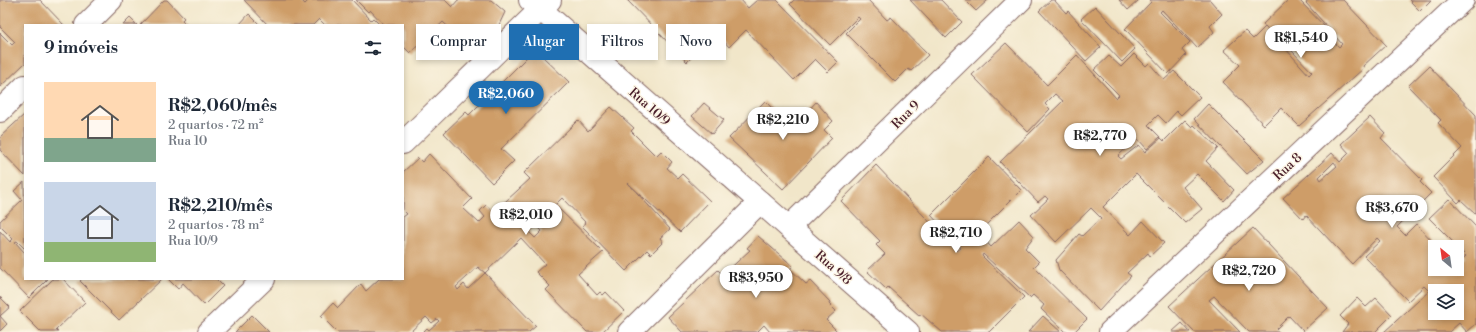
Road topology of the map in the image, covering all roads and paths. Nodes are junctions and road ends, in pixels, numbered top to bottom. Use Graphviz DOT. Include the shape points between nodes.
graph roads {
  1 [pos="111,0"];
  2 [pos="1021,0"];
  3 [pos="1463,0"];
  4 [pos="540,3"];
  5 [pos="87,24"];
  6 [pos="24,87"];
  7 [pos="0,111"];
  8 [pos="404,142"];
  9 [pos="760,202"];
  10 [pos="789,228"];
  11 [pos="263,280"];
  12 [pos="209,332"];
  13 [pos="629,332"];
  14 [pos="908,332"];
  15 [pos="1110,332"];
  1 -- 5 [label="street"];
  2 -- 10 [label="street, Rua 9"];
  3 -- 15 [label="street, Rua 8"];
  4 -- 8 [label="street"];
  4 -- 9 [label="street, Rua 10/9"];
  6 -- 7 [label="street"];
  9 -- 10 [label="street, Rua 9/8"];
  9 -- 13 [label="street"];
  10 -- 14 [label="street, Rua 9/8"];
  11 -- 12 [label="street"];
}
